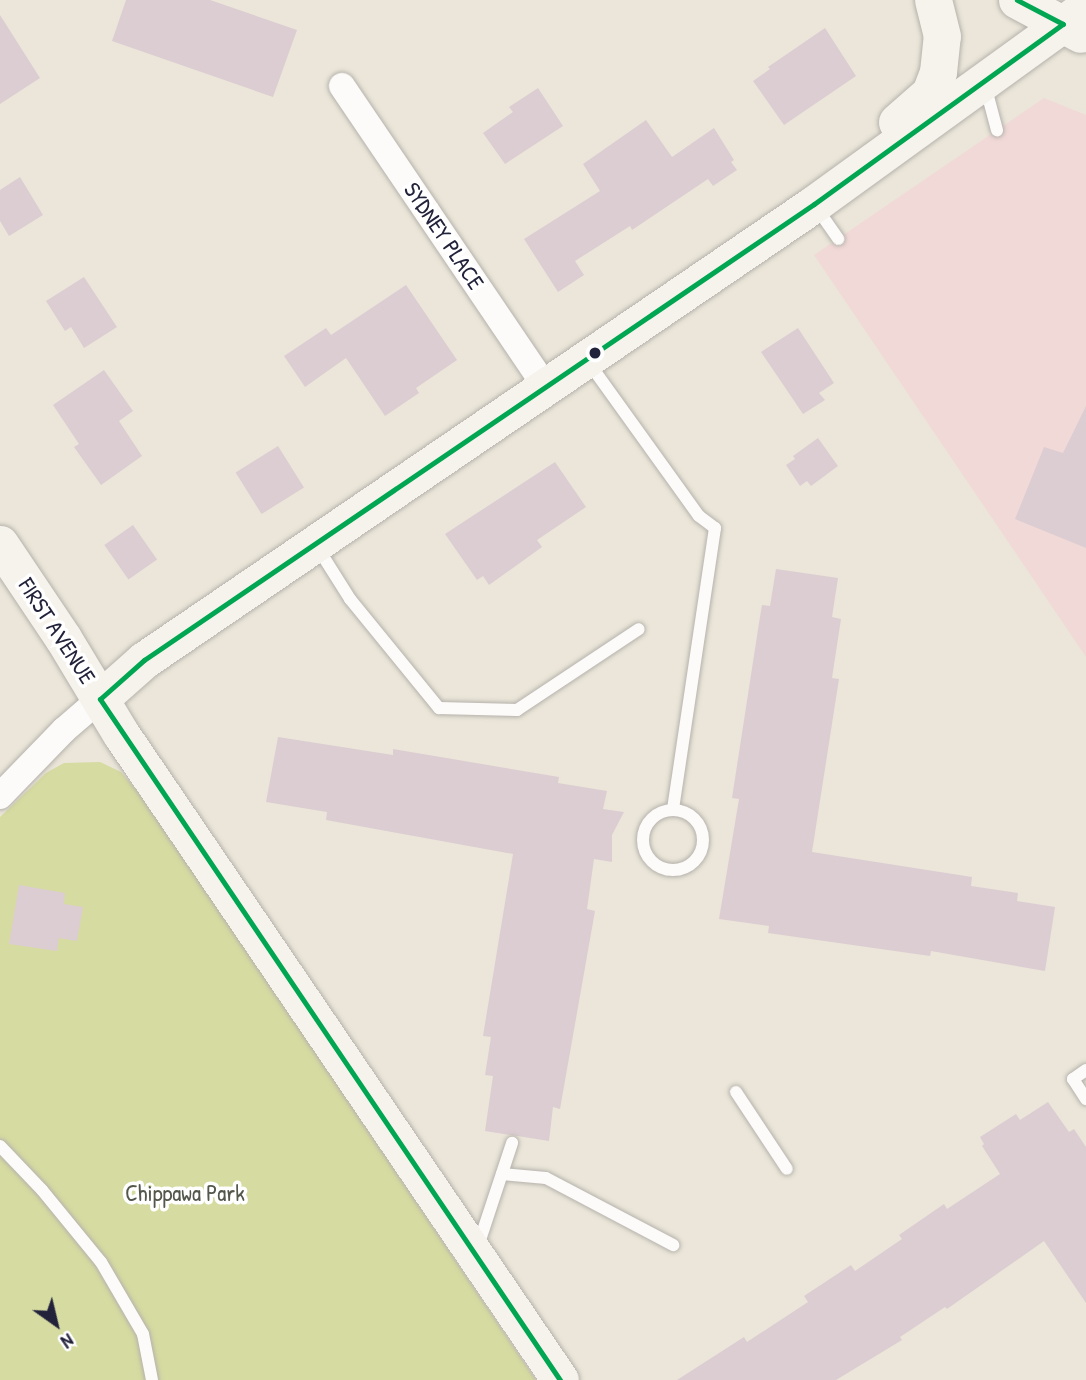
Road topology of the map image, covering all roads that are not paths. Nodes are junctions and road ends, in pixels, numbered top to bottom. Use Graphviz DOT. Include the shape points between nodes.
graph roads {
  1 [pos="933,0"];
  2 [pos="1017,0"];
  3 [pos="1078,23"];
  4 [pos="985,81"];
  5 [pos="342,86"];
  6 [pos="997,130"];
  7 [pos="814,204"];
  8 [pos="838,239"];
  9 [pos="586,360"];
  10 [pos="546,387"];
  11 [pos="0,544"];
  12 [pos="316,545"];
  13 [pos="639,629"];
  14 [pos="100,699"];
  15 [pos="0,796"];
  16 [pos="673,810"];
  17 [pos="1086,1070"];
  18 [pos="736,1092"];
  19 [pos="1086,1099"];
  20 [pos="512,1143"];
  21 [pos="0,1146"];
  22 [pos="787,1169"];
  23 [pos="502,1174"];
  24 [pos="673,1245"];
  25 [pos="475,1255"];
  26 [pos="152,1380"];
  27 [pos="560,1380"];
  1 -- 7 [label="street" via="942,36 939,72 930,93 855,159"];
  2 -- 3 [label="street"];
  3 -- 4 [label="street"];
  4 -- 6 [label="lane"];
  4 -- 7 [label="street"];
  5 -- 10 [label="street, SYDNEY PLACE"];
  7 -- 8 [label="lane"];
  7 -- 9 [label="street"];
  9 -- 10 [label="street"];
  9 -- 16 [label="lane" via="699,516 715,528"];
  10 -- 12 [label="street"];
  11 -- 14 [label="street, FIRST AVENUE"];
  12 -- 13 [label="lane" via="350,599 439,708 517,710"];
  12 -- 14 [label="street" via="144,660"];
  14 -- 15 [label="street"];
  14 -- 25 [label="street, FIRST AVENUE"];
  16 -- 16 [label="lane" via="654,816 644,832 645,852 661,869 687,866 703,842 691,816"];
  17 -- 19 [label="lane" via="1073,1079"];
  18 -- 22 [label="lane"];
  20 -- 23 [label="lane"];
  21 -- 26 [label="lane" via="101,1262 143,1334"];
  23 -- 24 [label="lane" via="546,1178"];
  23 -- 25 [label="lane"];
  25 -- 27 [label="street, FIRST AVENUE"];
}
